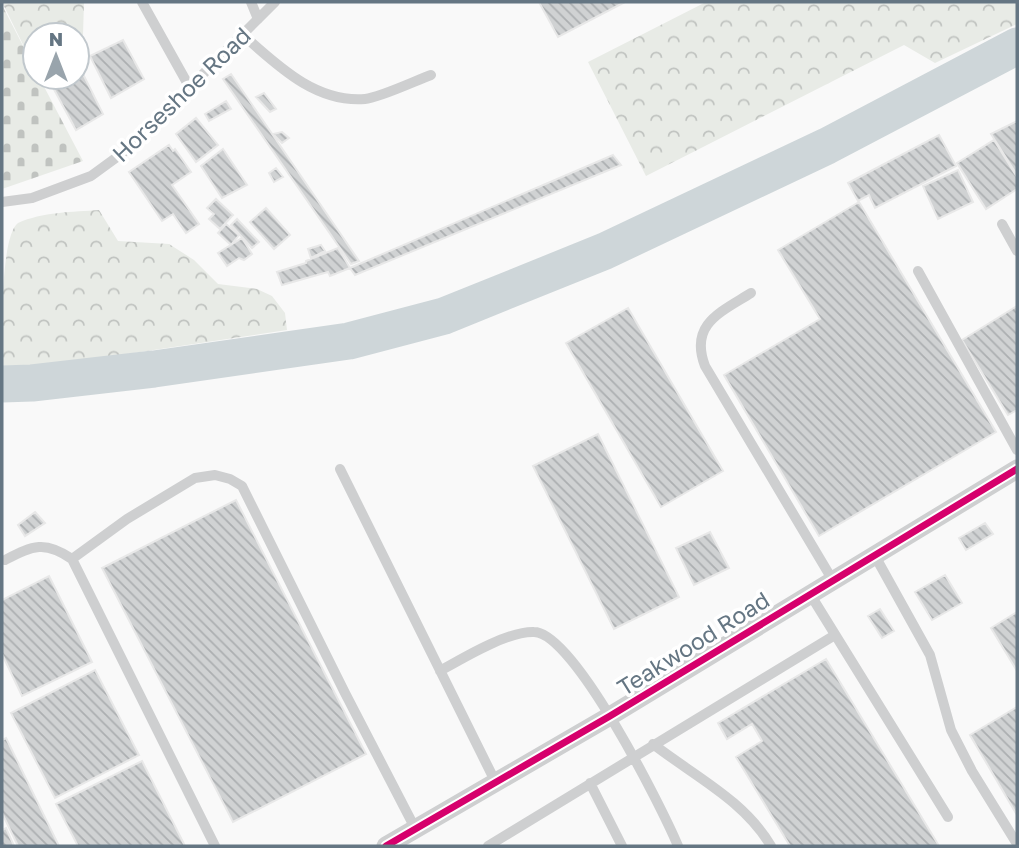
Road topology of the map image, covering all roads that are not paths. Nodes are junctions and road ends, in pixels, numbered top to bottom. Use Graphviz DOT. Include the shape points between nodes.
graph roads {
  1 [pos="142,2"];
  2 [pos="251,2"];
  3 [pos="275,2"];
  4 [pos="258,19"];
  5 [pos="243,35"];
  6 [pos="432,75"];
  7 [pos="190,89"];
  8 [pos="2,202"];
  9 [pos="1002,225"];
  10 [pos="1017,251"];
  11 [pos="918,271"];
  12 [pos="751,293"];
  13 [pos="1017,450"];
  14 [pos="340,469"];
  15 [pos="1017,469"];
  16 [pos="875,556"];
  17 [pos="72,559"];
  18 [pos="5,560"];
  19 [pos="832,579"];
  20 [pos="810,593"];
  21 [pos="835,635"];
  22 [pos="440,671"];
  23 [pos="610,716"];
  24 [pos="653,744"];
  25 [pos="633,756"];
  26 [pos="496,783"];
  27 [pos="590,783"];
  28 [pos="948,817"];
  29 [pos="416,830"];
  30 [pos="1017,844"];
  31 [pos="215,846"];
  32 [pos="386,846"];
  33 [pos="488,846"];
  34 [pos="622,846"];
  35 [pos="678,846"];
  36 [pos="771,846"];
  1 -- 7 [label="lane"];
  2 -- 4 [label="lane"];
  3 -- 4 [label="lane, Horseshoe Road"];
  4 -- 5 [label="lane, Horseshoe Road"];
  5 -- 6 [label="lane" via="287,74 345,97 366,99"];
  5 -- 7 [label="lane, Horseshoe Road"];
  7 -- 8 [label="lane, Horseshoe Road" via="128,149 90,176 32,198"];
  9 -- 10 [label="lane"];
  11 -- 13 [label="lane"];
  12 -- 19 [label="lane" via="711,318 701,336 701,354"];
  14 -- 22 [label="lane"];
  15 -- 16 [label="street, Teakwood Road"];
  16 -- 19 [label="street, Teakwood Road"];
  16 -- 30 [label="lane" via="930,655 951,730"];
  17 -- 18 [label="lane" via="58,549 40,545"];
  17 -- 29 [label="lane" via="195,478 215,475 242,486"];
  17 -- 31 [label="lane"];
  19 -- 20 [label="street, Teakwood Road"];
  20 -- 21 [label="lane"];
  20 -- 23 [label="street, Teakwood Road"];
  21 -- 24 [label="lane"];
  21 -- 28 [label="lane"];
  22 -- 23 [label="lane" via="516,635 543,633 575,665"];
  22 -- 26 [label="lane"];
  23 -- 25 [label="lane"];
  23 -- 26 [label="street, Teakwood Road"];
  24 -- 25 [label="lane"];
  24 -- 36 [label="lane" via="722,792"];
  25 -- 27 [label="lane"];
  25 -- 35 [label="lane"];
  26 -- 29 [label="street, Teakwood Road"];
  27 -- 33 [label="lane"];
  27 -- 34 [label="lane"];
  29 -- 32 [label="street, Teakwood Road"];
}
